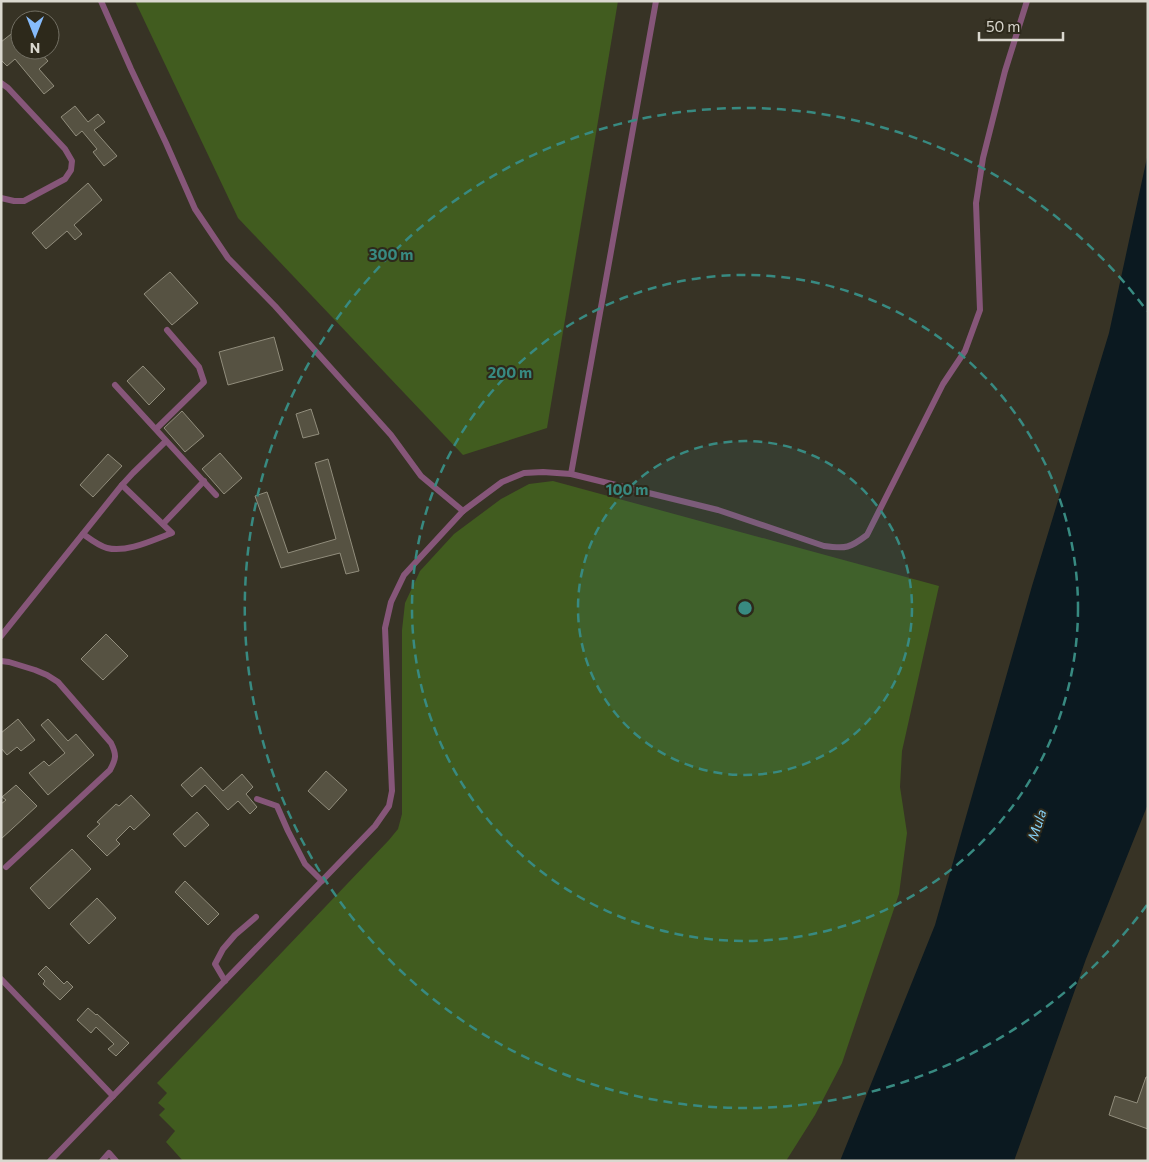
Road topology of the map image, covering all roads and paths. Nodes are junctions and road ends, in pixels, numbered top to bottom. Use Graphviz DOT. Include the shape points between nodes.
graph roads {
  1 [pos="102,1"];
  2 [pos="656,1"];
  3 [pos="1027,1"];
  4 [pos="1,83"];
  5 [pos="1,198"];
  6 [pos="168,330"];
  7 [pos="115,385"];
  8 [pos="156,429"];
  9 [pos="166,441"];
  10 [pos="571,474"];
  11 [pos="204,481"];
  12 [pos="122,485"];
  13 [pos="216,495"];
  14 [pos="462,511"];
  15 [pos="163,524"];
  16 [pos="83,534"];
  17 [pos="1,636"];
  18 [pos="1,662"];
  19 [pos="257,799"];
  20 [pos="6,867"];
  21 [pos="322,881"];
  22 [pos="256,917"];
  23 [pos="1,979"];
  24 [pos="225,981"];
  25 [pos="113,1096"];
  26 [pos="50,1161"];
  27 [pos="102,1161"];
  28 [pos="116,1161"];
  1 -- 14 [label="lane" via="195,209 228,258 390,435 421,476"];
  2 -- 10 [label="lane"];
  3 -- 10 [label="lane" via="983,158 976,203 980,310 965,351 943,384 868,535 854,545 840,548 824,546 718,510"];
  4 -- 5 [label="lane" via="65,149 72,161 65,179 24,201"];
  6 -- 8 [label="lane" via="199,367 204,382"];
  7 -- 8 [label="lane"];
  8 -- 9 [label="lane"];
  9 -- 11 [label="lane"];
  9 -- 12 [label="lane"];
  10 -- 14 [label="lane" via="524,473 502,482"];
  11 -- 13 [label="lane"];
  11 -- 15 [label="lane"];
  12 -- 15 [label="lane"];
  12 -- 16 [label="lane"];
  14 -- 21 [label="lane" via="404,575 391,602 385,628 392,791 389,806 375,826"];
  15 -- 16 [label="lane" via="172,533 124,549 106,548"];
  16 -- 17 [label="lane"];
  18 -- 20 [label="lane" via="35,670 58,682 115,751 110,770"];
  19 -- 21 [label="lane" via="277,806 305,864"];
  21 -- 24 [label="lane"];
  22 -- 24 [label="lane" via="235,935 215,964"];
  23 -- 25 [label="lane"];
  24 -- 25 [label="lane"];
  25 -- 26 [label="lane"];
  27 -- 28 [label="lane" via="108,1154"];
}
